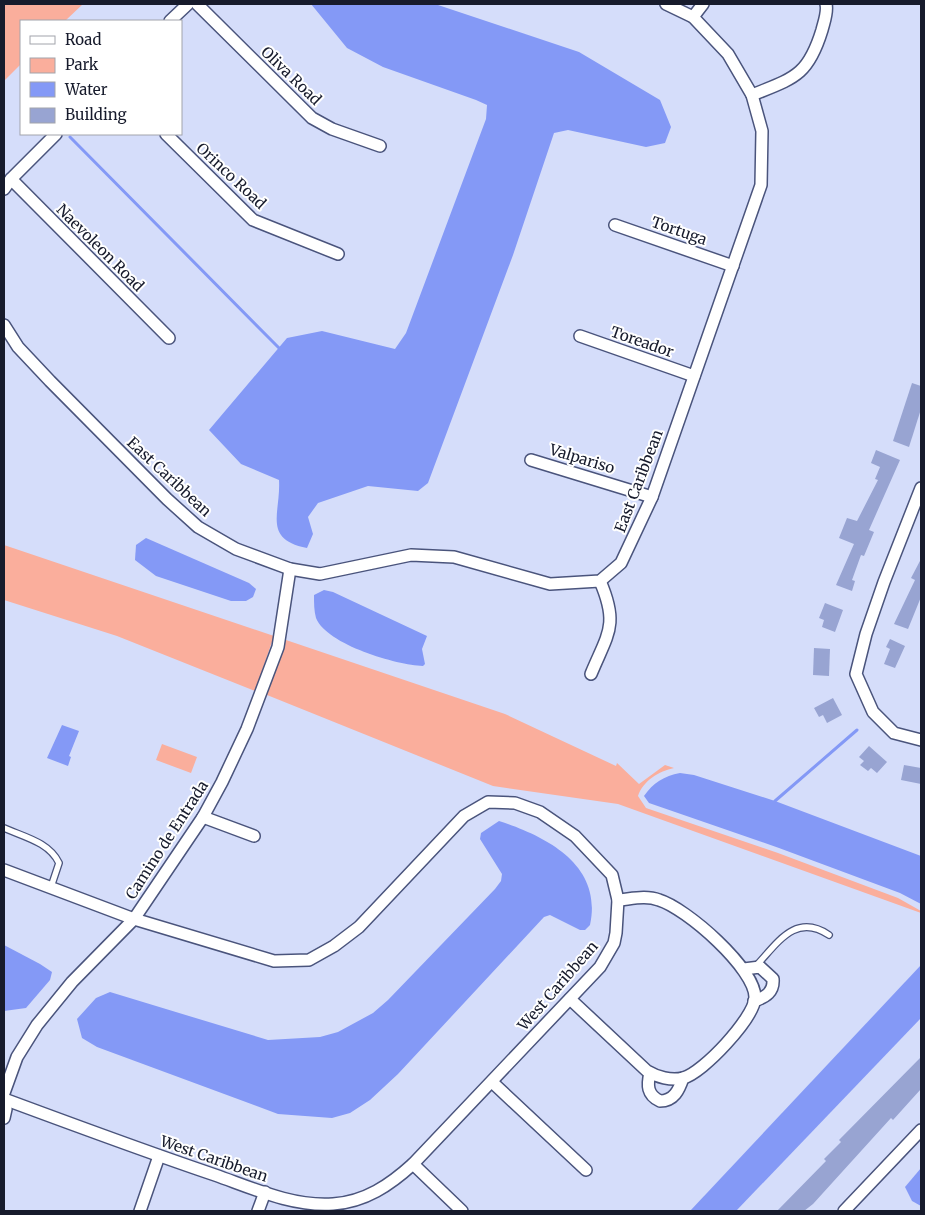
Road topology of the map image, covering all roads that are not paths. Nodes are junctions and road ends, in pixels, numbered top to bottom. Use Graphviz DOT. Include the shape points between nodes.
graph roads {
  1 [pos="188,4"];
  2 [pos="197,4"];
  3 [pos="666,4"];
  4 [pos="703,4"];
  5 [pos="826,4"];
  6 [pos="693,17"];
  7 [pos="171,20"];
  8 [pos="752,95"];
  9 [pos="55,135"];
  10 [pos="167,135"];
  11 [pos="380,146"];
  12 [pos="11,179"];
  13 [pos="4,189"];
  14 [pos="615,225"];
  15 [pos="338,254"];
  16 [pos="732,266"];
  17 [pos="4,326"];
  18 [pos="580,336"];
  19 [pos="169,338"];
  20 [pos="694,376"];
  21 [pos="531,460"];
  22 [pos="921,488"];
  23 [pos="652,497"];
  24 [pos="290,569"];
  25 [pos="600,581"];
  26 [pos="591,674"];
  27 [pos="921,740"];
  28 [pos="203,818"];
  29 [pos="4,828"];
  30 [pos="254,836"];
  31 [pos="4,870"];
  32 [pos="51,887"];
  33 [pos="618,900"];
  34 [pos="134,918"];
  35 [pos="829,935"];
  36 [pos="750,968"];
  37 [pos="570,999"];
  38 [pos="754,1001"];
  39 [pos="650,1073"];
  40 [pos="683,1078"];
  41 [pos="492,1082"];
  42 [pos="4,1093"];
  43 [pos="4,1099"];
  44 [pos="4,1103"];
  45 [pos="4,1118"];
  46 [pos="921,1130"];
  47 [pos="159,1156"];
  48 [pos="413,1164"];
  49 [pos="586,1170"];
  50 [pos="265,1192"];
  51 [pos="317,1208"];
  52 [pos="140,1211"];
  53 [pos="258,1211"];
  54 [pos="462,1211"];
  55 [pos="844,1211"];
  1 -- 7 [label="street"];
  2 -- 11 [label="street, Oliva Road" via="312,118 332,129"];
  3 -- 6 [label="street, East Caribbean"];
  4 -- 6 [label="street"];
  5 -- 8 [label="street" via="825,20 808,63 800,74"];
  6 -- 8 [label="street, East Caribbean" via="728,54"];
  8 -- 16 [label="street, East Caribbean" via="762,131 761,184"];
  9 -- 12 [label="street"];
  10 -- 15 [label="street, Orinco Road" via="253,220"];
  12 -- 13 [label="street"];
  12 -- 19 [label="street, Naevoleon Road"];
  14 -- 16 [label="street, Tortuga"];
  16 -- 20 [label="street, East Caribbean"];
  17 -- 24 [label="street, East Caribbean" via="18,347 50,381 198,527 236,549"];
  18 -- 20 [label="street, Toreador"];
  20 -- 23 [label="street, East Caribbean"];
  21 -- 23 [label="street, Valpariso"];
  22 -- 27 [label="street" via="884,582 856,674 873,712 894,733"];
  23 -- 25 [label="street, East Caribbean" via="621,563"];
  24 -- 25 [label="street, East Caribbean" via="320,574 411,555 454,557 550,584"];
  24 -- 28 [label="street, Camino de Entrada" via="281,634 272,666 236,754"];
  25 -- 26 [label="street" via="611,608 612,620"];
  28 -- 30 [label="street"];
  28 -- 34 [label="street, Camino de Entrada"];
  29 -- 32 [label="lane" via="54,852 59,863"];
  31 -- 32 [label="street, West Caribbean"];
  32 -- 34 [label="street, West Caribbean"];
  33 -- 34 [label="street, West Caribbean" via="612,875 575,836 540,812 515,803 488,802 464,816 359,927 308,960 274,961"];
  33 -- 36 [label="street" via="660,900 675,908"];
  33 -- 37 [label="street, West Caribbean" via="614,943 600,967"];
  34 -- 42 [label="street, Camino de Entrada" via="48,1011 17,1057"];
  35 -- 36 [label="lane" via="821,929 801,925"];
  36 -- 38 [label="street"];
  36 -- 38 [label="street" via="767,972 774,985 765,997"];
  37 -- 39 [label="street"];
  37 -- 41 [label="street, West Caribbean"];
  38 -- 40 [label="street" via="747,1019 733,1035 694,1074"];
  39 -- 40 [label="street" via="664,1078"];
  39 -- 40 [label="street" via="650,1093 660,1101 670,1100 675,1095"];
  41 -- 48 [label="street, West Caribbean"];
  41 -- 49 [label="street"];
  43 -- 47 [label="street, West Caribbean"];
  44 -- 45 [label="street"];
  46 -- 55 [label="street"];
  47 -- 50 [label="street, West Caribbean"];
  47 -- 52 [label="street"];
  48 -- 51 [label="street, West Caribbean" via="391,1183 369,1195"];
  48 -- 54 [label="street"];
  50 -- 51 [label="street, West Caribbean"];
  50 -- 53 [label="street"];
}
